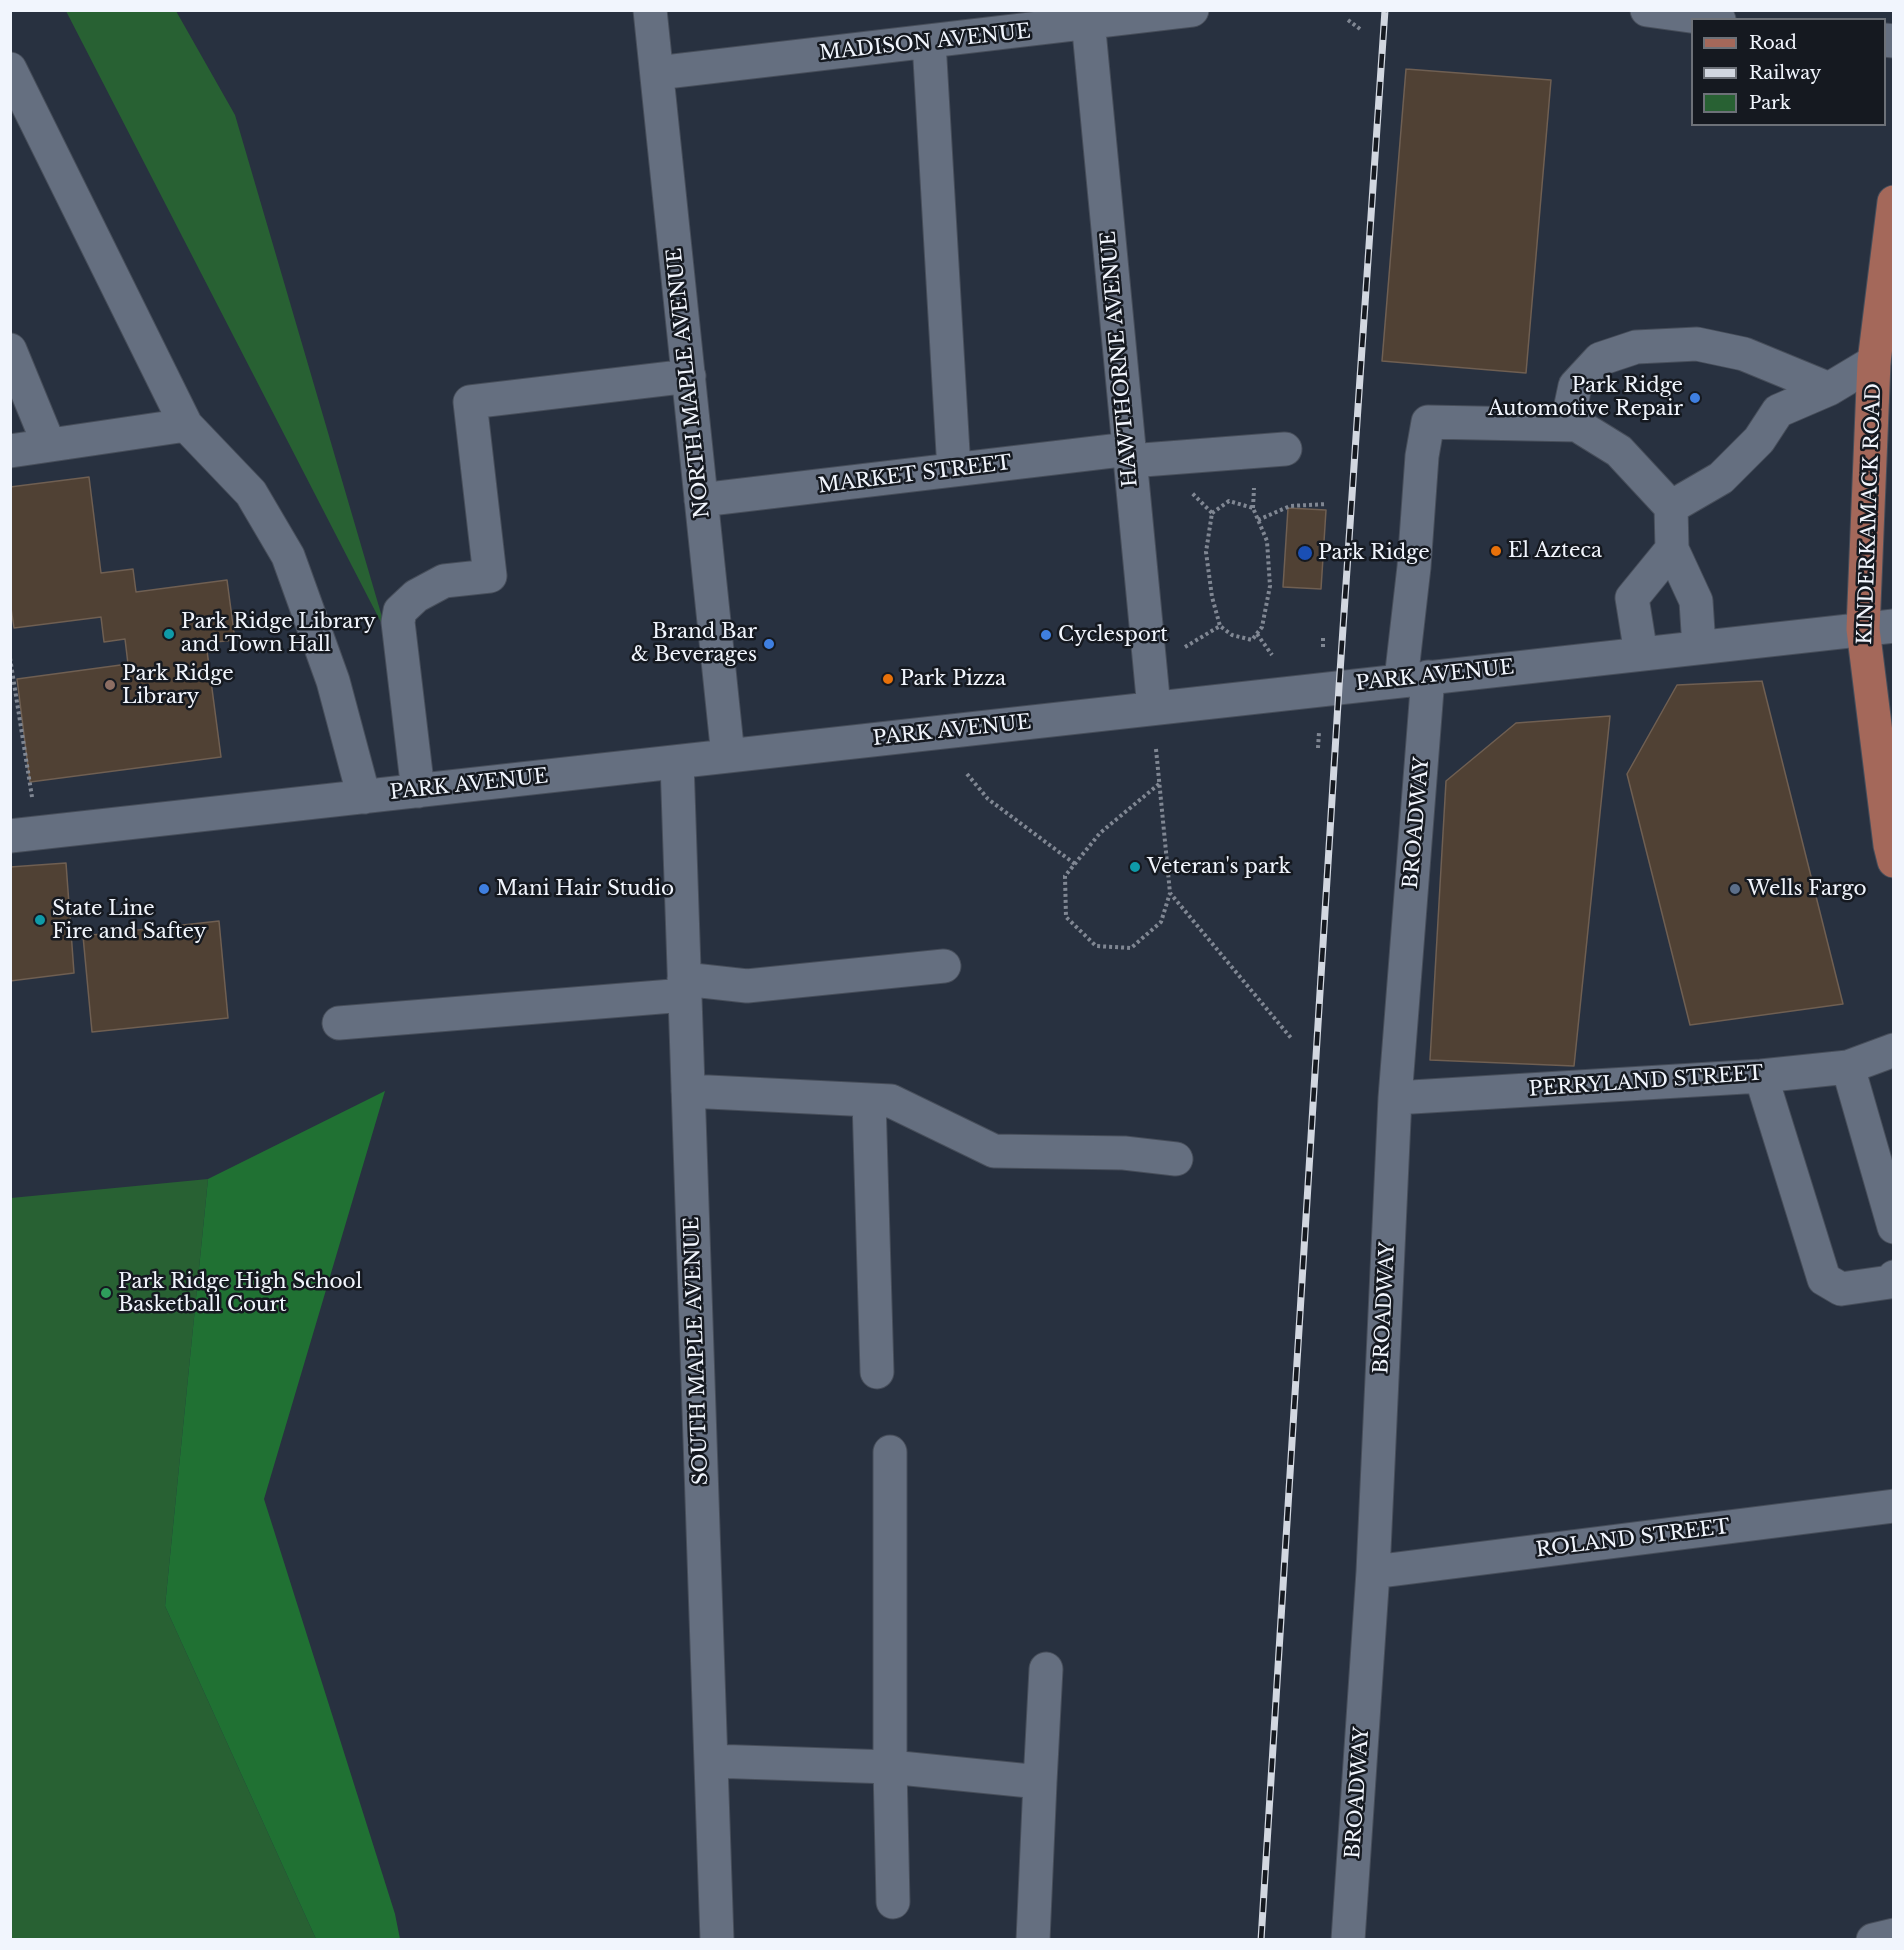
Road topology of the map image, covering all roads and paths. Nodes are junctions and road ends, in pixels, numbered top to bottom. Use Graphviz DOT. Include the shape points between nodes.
graph roads {
  1 [pos="650,10"];
  2 [pos="1647,10"];
  3 [pos="1187,11"];
  4 [pos="1088,17"];
  5 [pos="1705,18"];
  6 [pos="1348,20"];
  7 [pos="1360,29"];
  8 [pos="929,42"];
  9 [pos="10,69"];
  10 [pos="657,73"];
  11 [pos="1893,202"];
  12 [pos="10,350"];
  13 [pos="1874,362"];
  14 [pos="688,376"];
  15 [pos="1829,389"];
  16 [pos="1567,424"];
  17 [pos="186,425"];
  18 [pos="49,446"];
  19 [pos="1285,449"];
  20 [pos="10,451"];
  21 [pos="1130,455"];
  22 [pos="954,470"];
  23 [pos="1254,481"];
  24 [pos="1187,488"];
  25 [pos="701,500"];
  26 [pos="1327,504"];
  27 [pos="1671,507"];
  28 [pos="1253,508"];
  29 [pos="1212,513"];
  30 [pos="1258,520"];
  31 [pos="1672,549"];
  32 [pos="1220,626"];
  33 [pos="1878,628"];
  34 [pos="1257,634"];
  35 [pos="1323,638"];
  36 [pos="1699,647"];
  37 [pos="1323,649"];
  38 [pos="1182,654"];
  39 [pos="1641,654"];
  40 [pos="1272,656"];
  41 [pos="10,658"];
  42 [pos="1415,679"];
  43 [pos="1154,708"];
  44 [pos="1319,732"];
  45 [pos="1318,748"];
  46 [pos="1156,749"];
  47 [pos="728,756"];
  48 [pos="677,762"];
  49 [pos="967,774"];
  50 [pos="1159,783"];
  51 [pos="418,790"];
  52 [pos="364,797"];
  53 [pos="24,834"];
  54 [pos="1893,861"];
  55 [pos="1075,864"];
  56 [pos="1170,893"];
  57 [pos="944,966"];
  58 [pos="684,987"];
  59 [pos="339,1023"];
  60 [pos="1291,1038"];
  61 [pos="1893,1050"];
  62 [pos="1848,1067"];
  63 [pos="1761,1076"];
  64 [pos="688,1091"];
  65 [pos="1395,1098"];
  66 [pos="868,1100"];
  67 [pos="1176,1159"];
  68 [pos="1893,1227"];
  69 [pos="1893,1277"];
  70 [pos="878,1372"];
  71 [pos="890,1452"];
  72 [pos="1893,1506"];
  73 [pos="1373,1572"];
  74 [pos="1046,1669"];
  75 [pos="711,1761"];
  76 [pos="890,1767"];
  77 [pos="1040,1782"];
  78 [pos="893,1902"];
  79 [pos="1893,1935"];
  80 [pos="717,1940"];
  81 [pos="1033,1940"];
  82 [pos="1348,1940"];
  83 [pos="1873,1940"];
  1 -- 10 [label="street, NORTH MAPLE AVENUE"];
  2 -- 5 [label="street"];
  3 -- 4 [label="street, MADISON AVENUE"];
  4 -- 8 [label="street, MADISON AVENUE"];
  4 -- 21 [label="street, HAWTHORNE AVENUE"];
  6 -- 7 [label="path"];
  8 -- 10 [label="street, MADISON AVENUE"];
  8 -- 22 [label="street"];
  9 -- 17 [label="street"];
  10 -- 14 [label="street, NORTH MAPLE AVENUE"];
  11 -- 13 [label="main road, KINDERKAMACK ROAD"];
  12 -- 18 [label="street"];
  13 -- 15 [label="street"];
  13 -- 33 [label="main road, KINDERKAMACK ROAD"];
  14 -- 25 [label="street, NORTH MAPLE AVENUE"];
  14 -- 51 [label="street" via="470,402 490,576 444,581 416,596 400,611 398,622"];
  15 -- 16 [label="street" via="1744,354 1696,344 1636,347 1600,358 1575,386"];
  15 -- 27 [label="street" via="1778,411 1759,440 1721,478"];
  16 -- 27 [label="street" via="1577,425 1619,451"];
  16 -- 42 [label="street, BROADWAY" via="1428,422 1414,567"];
  17 -- 18 [label="street"];
  17 -- 52 [label="street" via="251,493 288,556 333,681"];
  18 -- 20 [label="street"];
  19 -- 21 [label="street, MARKET STREET"];
  21 -- 22 [label="street, MARKET STREET"];
  21 -- 43 [label="street, HAWTHORNE AVENUE"];
  22 -- 25 [label="street, MARKET STREET"];
  23 -- 28 [label="path"];
  24 -- 29 [label="path"];
  25 -- 47 [label="street, NORTH MAPLE AVENUE"];
  26 -- 30 [label="path" via="1290,506"];
  27 -- 31 [label="street"];
  28 -- 29 [label="path" via="1229,501"];
  28 -- 30 [label="path"];
  29 -- 32 [label="path" via="1206,552"];
  30 -- 34 [label="path" via="1267,541 1270,586"];
  31 -- 36 [label="street" via="1696,601"];
  31 -- 39 [label="street" via="1632,598"];
  32 -- 34 [label="path" via="1242,638 1252,640"];
  32 -- 38 [label="path" via="1186,645"];
  33 -- 36 [label="street, PARK AVENUE"];
  33 -- 54 [label="main road, KINDERKAMACK ROAD" via="1888,834"];
  34 -- 40 [label="path"];
  35 -- 37 [label="path"];
  36 -- 39 [label="street, PARK AVENUE"];
  39 -- 42 [label="street, PARK AVENUE"];
  41 -- 53 [label="path"];
  42 -- 43 [label="street, PARK AVENUE"];
  42 -- 65 [label="street, BROADWAY"];
  43 -- 47 [label="street, PARK AVENUE"];
  44 -- 45 [label="path"];
  46 -- 50 [label="path"];
  47 -- 48 [label="street, PARK AVENUE"];
  48 -- 51 [label="street, PARK AVENUE"];
  48 -- 58 [label="street, SOUTH MAPLE AVENUE"];
  49 -- 55 [label="path" via="988,800"];
  50 -- 55 [label="path" via="1100,833"];
  50 -- 56 [label="path"];
  51 -- 52 [label="street, PARK AVENUE"];
  52 -- 53 [label="street, PARK AVENUE"];
  55 -- 56 [label="path" via="1065,876 1066,916 1096,946 1131,948 1161,922"];
  56 -- 60 [label="path"];
  57 -- 58 [label="street" via="747,986"];
  58 -- 59 [label="street"];
  58 -- 64 [label="street, SOUTH MAPLE AVENUE"];
  61 -- 62 [label="street, PERRYLAND STREET"];
  62 -- 63 [label="street, PERRYLAND STREET"];
  62 -- 68 [label="street"];
  63 -- 65 [label="street, PERRYLAND STREET"];
  63 -- 69 [label="street" via="1824,1279 1841,1289 1890,1282"];
  64 -- 66 [label="street"];
  64 -- 75 [label="street, SOUTH MAPLE AVENUE"];
  65 -- 73 [label="street, BROADWAY"];
  66 -- 67 [label="street" via="891,1101 994,1151 1124,1153"];
  66 -- 70 [label="street"];
  71 -- 76 [label="street"];
  72 -- 73 [label="street, ROLAND STREET"];
  73 -- 82 [label="street, BROADWAY"];
  74 -- 77 [label="street"];
  75 -- 76 [label="street"];
  75 -- 80 [label="street, SOUTH MAPLE AVENUE"];
  76 -- 77 [label="street"];
  76 -- 78 [label="street"];
  77 -- 81 [label="street"];
  79 -- 83 [label="street"];
}
